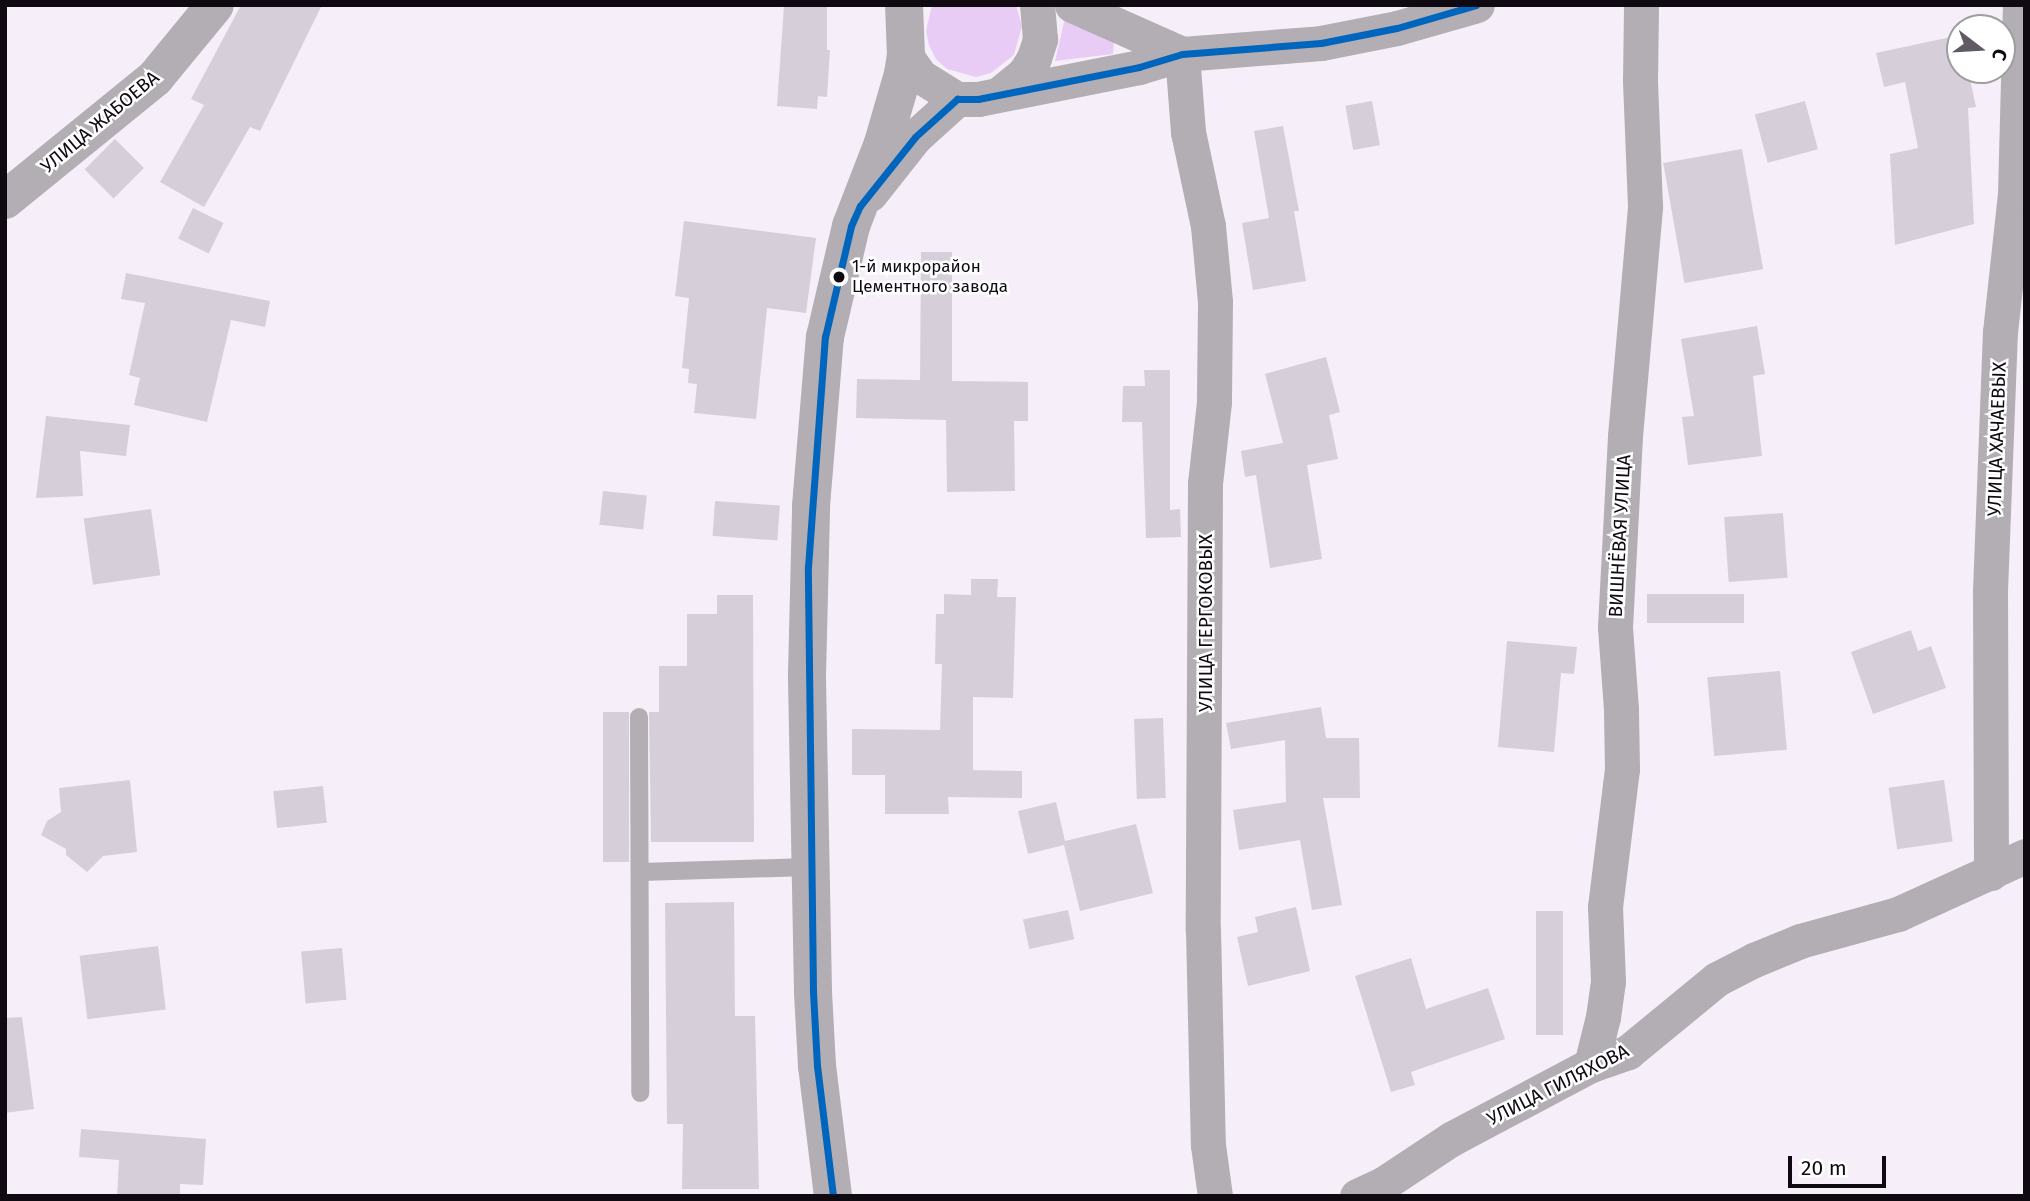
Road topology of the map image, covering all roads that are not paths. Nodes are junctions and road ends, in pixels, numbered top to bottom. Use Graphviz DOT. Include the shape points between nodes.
graph roads {
  1 [pos="215,5"];
  2 [pos="1037,5"];
  3 [pos="1072,5"];
  4 [pos="1477,5"];
  5 [pos="1642,5"];
  6 [pos="2020,5"];
  7 [pos="906,22"];
  8 [pos="1182,54"];
  9 [pos="999,94"];
  10 [pos="957,99"];
  11 [pos="5,200"];
  12 [pos="860,206"];
  13 [pos="639,718"];
  14 [pos="2025,856"];
  15 [pos="809,867"];
  16 [pos="641,872"];
  17 [pos="1991,873"];
  18 [pos="1591,1065"];
  19 [pos="640,1093"];
  20 [pos="833,1196"];
  21 [pos="1215,1196"];
  22 [pos="1357,1196"];
  1 -- 11 [label="street, УЛИЦА ЖАБОЕВА" via="155,78"];
  2 -- 9 [label="street" via="1040,39 1034,58 1024,74"];
  3 -- 8 [label="street"];
  4 -- 8 [label="street" via="1321,43"];
  5 -- 18 [label="street, ВИШНЁВАЯ УЛИЦА" via="1645,206 1625,436 1615,627 1622,769 1605,907 1608,981"];
  6 -- 17 [label="street, УЛИЦА ХАЧАЕВЫХ" via="2015,195 2000,332 1990,591"];
  7 -- 10 [label="street" via="920,76"];
  7 -- 12 [label="street" via="883,143"];
  8 -- 9 [label="street" via="1139,67"];
  8 -- 21 [label="street, УЛИЦА ГЕРГОКОВЫХ" via="1188,132 1208,226 1215,302 1214,402 1205,483 1203,930 1208,1145"];
  9 -- 10 [label="street"];
  10 -- 12 [label="street" via="915,136"];
  12 -- 15 [label="street" via="825,337 811,506"];
  13 -- 16 [label="lane"];
  14 -- 17 [label="street, УЛИЦА ГИЛЯХОВА"];
  15 -- 16 [label="lane"];
  15 -- 20 [label="street" via="817,1066"];
  16 -- 19 [label="lane"];
  17 -- 18 [label="street, УЛИЦА ГИЛЯХОВА" via="1898,914 1800,941 1754,960 1717,979 1628,1052"];
  18 -- 22 [label="street, УЛИЦА ГИЛЯХОВА" via="1451,1139"];
}
